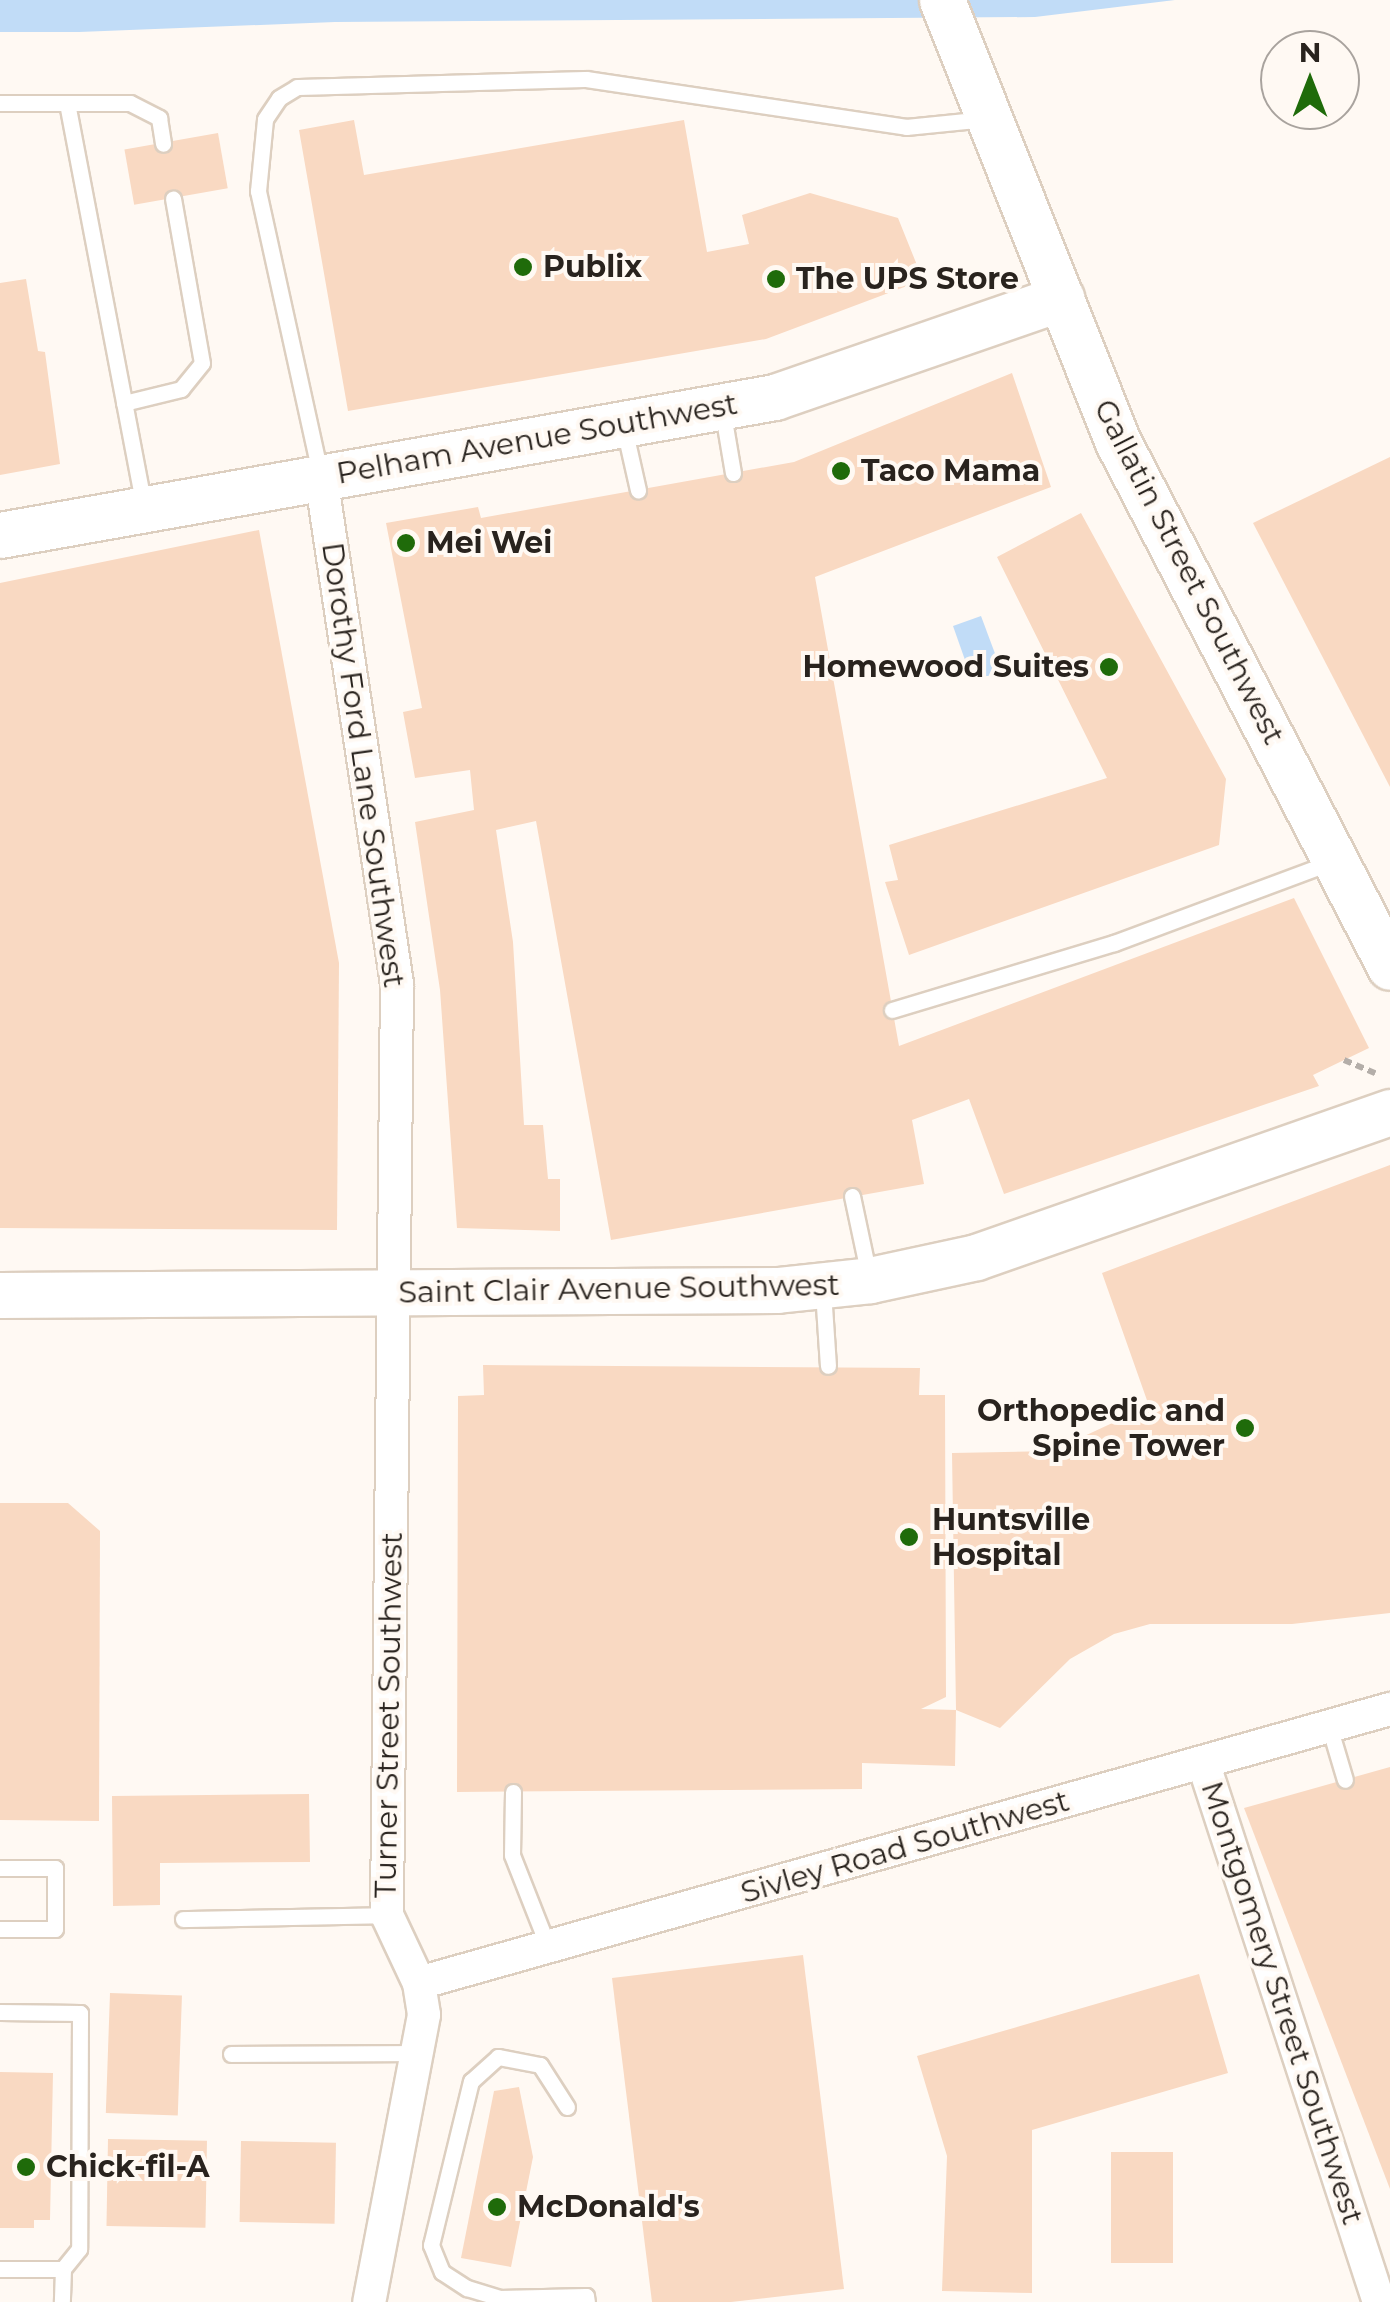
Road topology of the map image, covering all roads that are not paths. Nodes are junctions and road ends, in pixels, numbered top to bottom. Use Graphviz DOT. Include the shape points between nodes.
graph roads {
  1 [pos="942,0"];
  2 [pos="0,103"];
  3 [pos="66,103"];
  4 [pos="986,119"];
  5 [pos="163,144"];
  6 [pos="173,199"];
  7 [pos="1061,298"];
  8 [pos="124,403"];
  9 [pos="722,408"];
  10 [pos="623,424"];
  11 [pos="733,473"];
  12 [pos="322,477"];
  13 [pos="638,490"];
  14 [pos="144,508"];
  15 [pos="0,535"];
  16 [pos="1335,861"];
  17 [pos="1390,966"];
  18 [pos="892,1010"];
  19 [pos="1390,1112"];
  20 [pos="852,1196"];
  21 [pos="870,1280"];
  22 [pos="822,1286"];
  23 [pos="389,1294"];
  24 [pos="0,1295"];
  25 [pos="828,1366"];
  26 [pos="1390,1709"];
  27 [pos="1329,1726"];
  28 [pos="1202,1762"];
  29 [pos="1345,1780"];
  30 [pos="513,1792"];
  31 [pos="0,1868"];
  32 [pos="387,1916"];
  33 [pos="183,1919"];
  34 [pos="0,1928"];
  35 [pos="548,1949"];
  36 [pos="419,1983"];
  37 [pos="0,2012"];
  38 [pos="421,2053"];
  39 [pos="232,2054"];
  40 [pos="567,2107"];
  41 [pos="63,2268"];
  42 [pos="0,2269"];
  43 [pos="587,2299"];
  44 [pos="62,2302"];
  45 [pos="369,2302"];
  46 [pos="1380,2302"];
  1 -- 4 [label="street, Gallatin Street Southwest"];
  2 -- 3 [label="lane"];
  3 -- 5 [label="lane" via="130,103 158,118"];
  3 -- 8 [label="lane"];
  4 -- 7 [label="street, Gallatin Street Southwest"];
  4 -- 12 [label="lane" via="906,127 586,79 297,86 264,120 258,191"];
  6 -- 8 [label="lane" via="202,363 181,388"];
  7 -- 9 [label="street, Pelham Avenue Southwest" via="775,397"];
  7 -- 16 [label="street, Gallatin Street Southwest" via="1118,442"];
  8 -- 14 [label="lane"];
  9 -- 10 [label="street, Pelham Avenue Southwest"];
  9 -- 11 [label="lane"];
  10 -- 12 [label="street, Pelham Avenue Southwest"];
  10 -- 13 [label="lane"];
  12 -- 14 [label="street, Pelham Avenue Southwest"];
  12 -- 23 [label="street, Dorothy Ford Lane Southwest" via="397,984"];
  14 -- 15 [label="street, Pelham Avenue Southwest"];
  16 -- 17 [label="street, Gallatin Street Southwest"];
  16 -- 18 [label="lane" via="1114,942"];
  19 -- 21 [label="street, Saint Clair Avenue Southwest" via="976,1257"];
  20 -- 21 [label="lane"];
  21 -- 22 [label="street, Saint Clair Avenue Southwest"];
  22 -- 23 [label="street, Saint Clair Avenue Southwest"];
  22 -- 25 [label="lane"];
  23 -- 24 [label="street, Saint Clair Avenue Southwest"];
  23 -- 32 [label="street, Turner Street Southwest"];
  26 -- 27 [label="street, Sivley Road Southwest"];
  27 -- 28 [label="street, Sivley Road Southwest"];
  27 -- 29 [label="lane"];
  28 -- 35 [label="street, Sivley Road Southwest"];
  28 -- 46 [label="street, Montgomery Street Southwest"];
  30 -- 35 [label="lane" via="512,1855"];
  31 -- 34 [label="lane" via="55,1868 56,1929"];
  32 -- 33 [label="lane"];
  32 -- 36 [label="street, Turner Street Southwest"];
  35 -- 36 [label="street, Sivley Road Southwest"];
  36 -- 38 [label="street, Turner Street Southwest"];
  37 -- 41 [label="lane" via="80,2014 78,2249"];
  38 -- 39 [label="lane"];
  38 -- 45 [label="street, Turner Street Southwest"];
  40 -- 43 [label="lane" via="540,2065 498,2057 471,2081 431,2246 442,2272 499,2298"];
  41 -- 42 [label="lane"];
  41 -- 44 [label="lane"];
}
